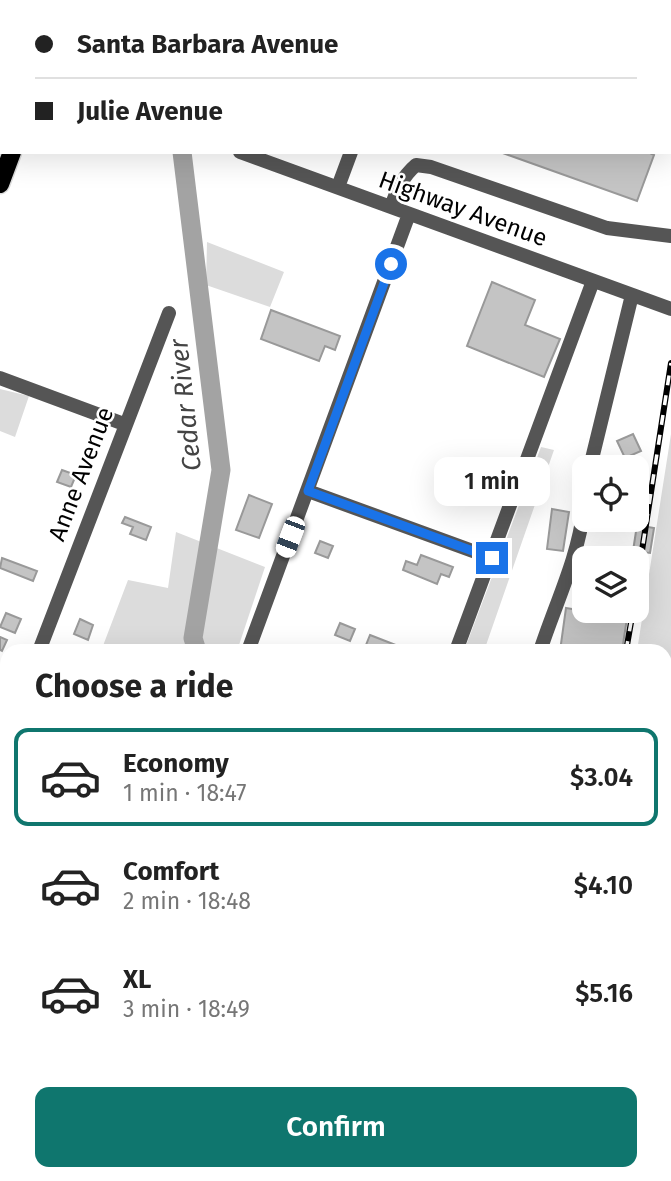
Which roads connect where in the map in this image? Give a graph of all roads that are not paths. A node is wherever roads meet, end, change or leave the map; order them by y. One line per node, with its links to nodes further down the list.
1 (11, 154): 4 (main road)
2 (246, 154): 5 (street, Highway Avenue)
3 (350, 154): 5 (street)
4 (0, 184)
5 (338, 187): 6 (street, Highway Avenue)
6 (391, 207): 7 (street, Highway Avenue); 8 (street)
7 (409, 214): 9 (street, Highway Avenue); 16 (street)
8 (671, 236)
9 (593, 281): 10 (street, Highway Avenue); 18 (street)
10 (632, 295): 11 (street, Highway Avenue); 15 (street)
11 (671, 309)
12 (169, 313): 14 (street, Anne Avenue)
13 (0, 378): 14 (street)
14 (124, 424): 19 (street, Anne Avenue)
15 (593, 455)
16 (308, 491): 18 (street); 20 (street)
17 (581, 532): 22 (street)
18 (492, 558): 21 (street)
19 (42, 644)
20 (251, 644)
21 (459, 644)
22 (542, 644)

